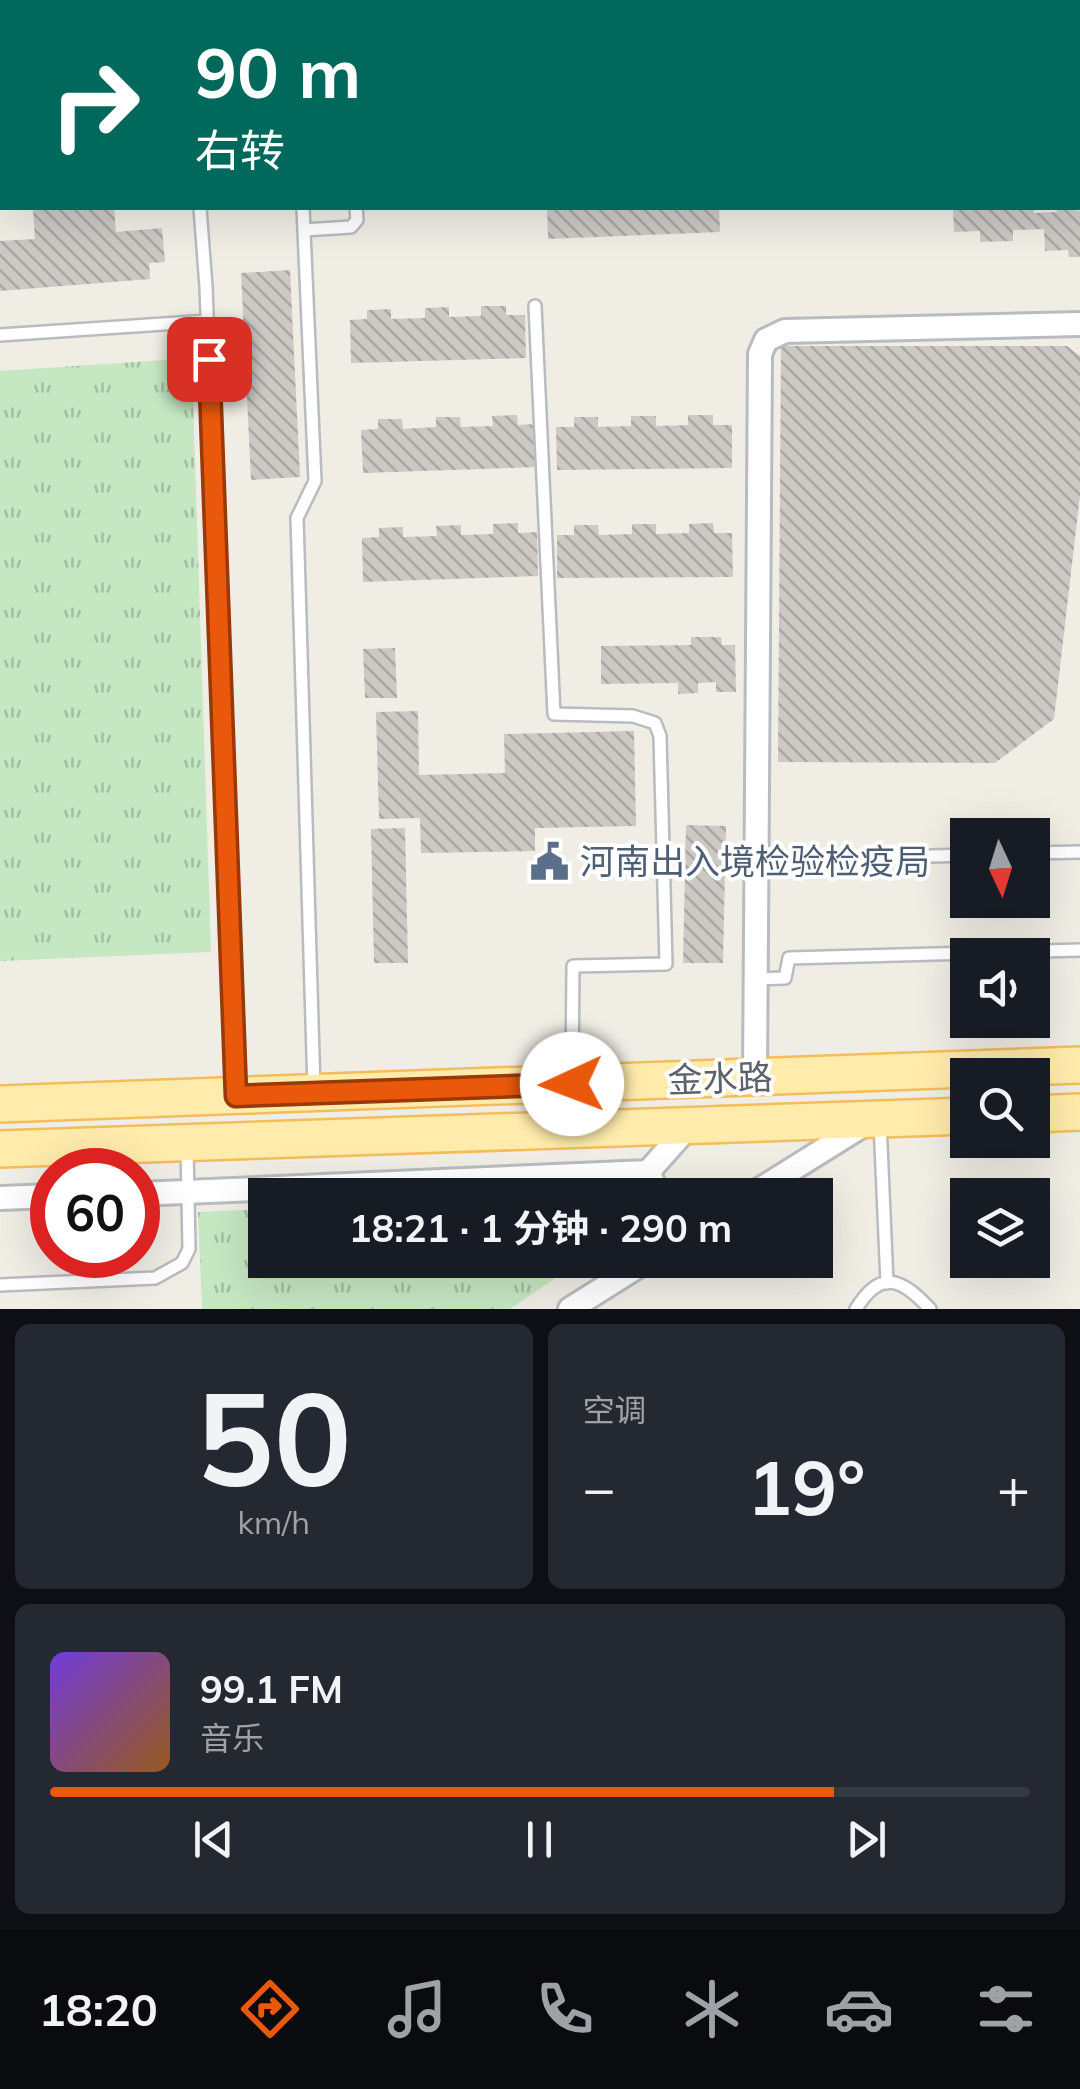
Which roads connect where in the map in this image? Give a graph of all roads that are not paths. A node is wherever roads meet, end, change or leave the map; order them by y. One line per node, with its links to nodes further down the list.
1 (200, 210): 6 (lane)
2 (303, 210): 4 (lane)
3 (356, 210): 4 (lane)
4 (304, 230): 18 (lane)
5 (535, 306): 17 (lane)
6 (208, 320): 8 (lane); 19 (lane)
7 (1080, 324): 12 (street)
8 (0, 336)
9 (1080, 852): 10 (lane)
10 (1050, 853)
11 (950, 856): 12 (lane)
12 (756, 861): 14 (street)
13 (1080, 950): 14 (lane)
14 (756, 979): 16 (street)
15 (1080, 1065): 16 (main road, 金水路)
16 (755, 1076): 17 (main road, 金水路)
17 (572, 1084): 18 (main road, 金水路)
18 (314, 1093): 19 (main road, 金水路)
19 (236, 1096): 20 (main road, 金水路)
20 (0, 1104)
21 (1080, 1112): 22 (main road)
22 (1050, 1113)
23 (950, 1117): 24 (main road, 金水路)
24 (875, 1120): 25 (main road, 金水路); 30 (street); 36 (lane)
25 (688, 1127): 26 (main road, 金水路); 28 (street)
26 (187, 1144): 27 (main road, 金水路); 31 (lane)
27 (0, 1150)
28 (648, 1172): 29 (street); 31 (street)
29 (651, 1178)
30 (779, 1178)
31 (188, 1192): 32 (street); 37 (lane)
32 (160, 1193)
33 (30, 1197): 34 (street)
34 (0, 1198)
35 (619, 1278): 38 (street)
36 (888, 1282): 39 (lane); 40 (lane)
37 (0, 1284)
38 (570, 1309)
39 (856, 1309)
40 (930, 1309)

